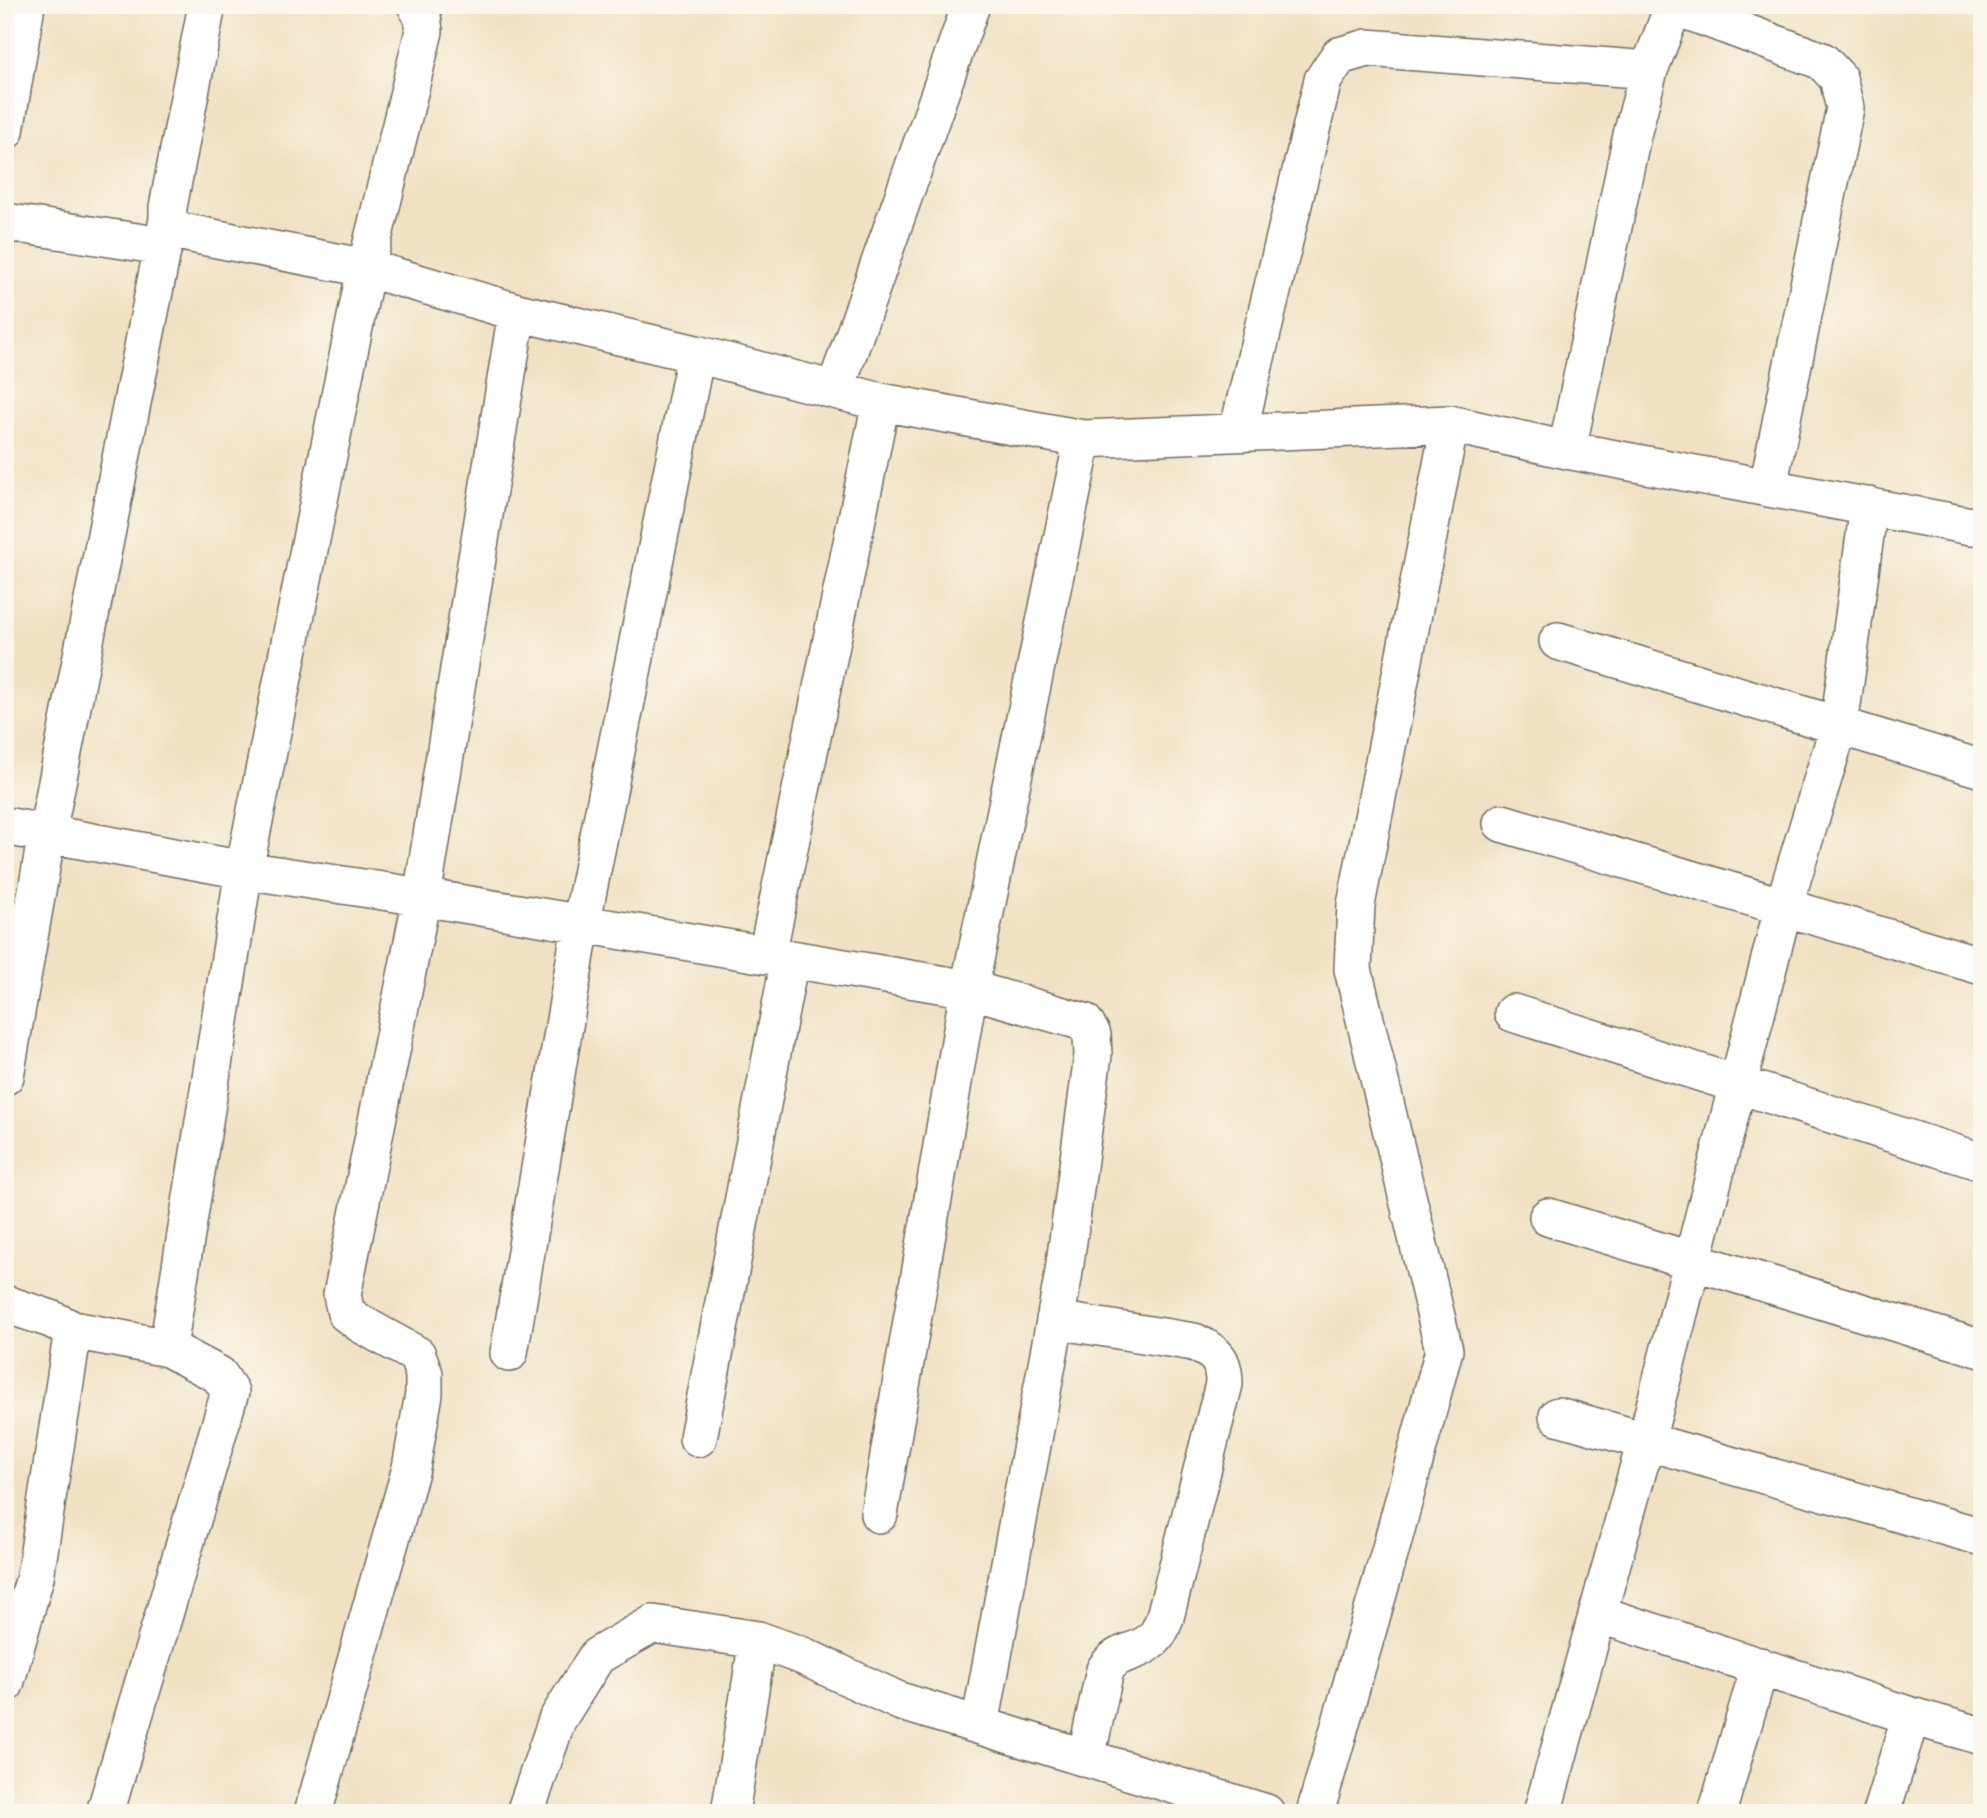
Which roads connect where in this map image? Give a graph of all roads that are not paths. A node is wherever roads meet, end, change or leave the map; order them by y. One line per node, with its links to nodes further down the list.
1 (26, 5): 7 (street)
2 (207, 5): 9 (street)
3 (416, 5): 10 (street)
4 (971, 5): 13 (street)
5 (1674, 5): 6 (street); 19 (street)
6 (1649, 70): 16 (street); 18 (street)
7 (5, 131)
8 (5, 222): 9 (street)
9 (166, 233): 10 (street); 27 (street)
10 (366, 268): 11 (street); 28 (street)
11 (517, 312): 12 (street); 29 (street)
12 (696, 354): 13 (street); 31 (street)
13 (835, 390): 14 (street)
14 (881, 402): 17 (street); 32 (street)
15 (1450, 424): 16 (street); 18 (street); 65 (street)
16 (1237, 432): 17 (street)
17 (1083, 439): 34 (street)
18 (1567, 450): 19 (street)
19 (1768, 487): 20 (street)
20 (1869, 506): 21 (street); 23 (street)
21 (1982, 525)
22 (1558, 640): 23 (street)
23 (1839, 726): 24 (street); 30 (street)
24 (1982, 769)
25 (1502, 823): 30 (street)
26 (5, 826): 27 (street)
27 (47, 833): 28 (street); 36 (street)
28 (244, 870): 29 (street); 44 (street)
29 (422, 897): 31 (street); 61 (street)
30 (1784, 905): 33 (street); 37 (street)
31 (581, 925): 32 (street); 46 (street)
32 (779, 957): 34 (street); 48 (street)
33 (1982, 966)
34 (969, 989): 42 (street); 50 (street)
35 (1513, 1013): 37 (street)
36 (5, 1076)
37 (1736, 1084): 38 (street); 40 (street)
38 (1982, 1162)
39 (1548, 1217): 40 (street)
40 (1693, 1262): 45 (street); 49 (street)
41 (5, 1304): 43 (street)
42 (1055, 1320): 57 (street); 59 (street)
43 (73, 1329): 44 (street); 55 (street)
44 (168, 1348): 60 (street)
45 (1982, 1349)
46 (509, 1353)
47 (1558, 1416): 49 (street)
48 (698, 1438)
49 (1646, 1441): 51 (street); 52 (street)
50 (879, 1514)
51 (1982, 1537)
52 (1598, 1614): 54 (street); 66 (street)
53 (758, 1640): 57 (street); 62 (street); 63 (street)
54 (1760, 1666): 56 (street); 67 (street)
55 (5, 1684)
56 (1911, 1716): 58 (street); 68 (street)
57 (979, 1725): 59 (street)
58 (1982, 1736)
59 (1086, 1758): 64 (street)
60 (105, 1813)
61 (313, 1813)
62 (525, 1813)
63 (730, 1813)
64 (1266, 1813)
65 (1315, 1813)
66 (1542, 1813)
67 (1717, 1813)
68 (1881, 1813)

